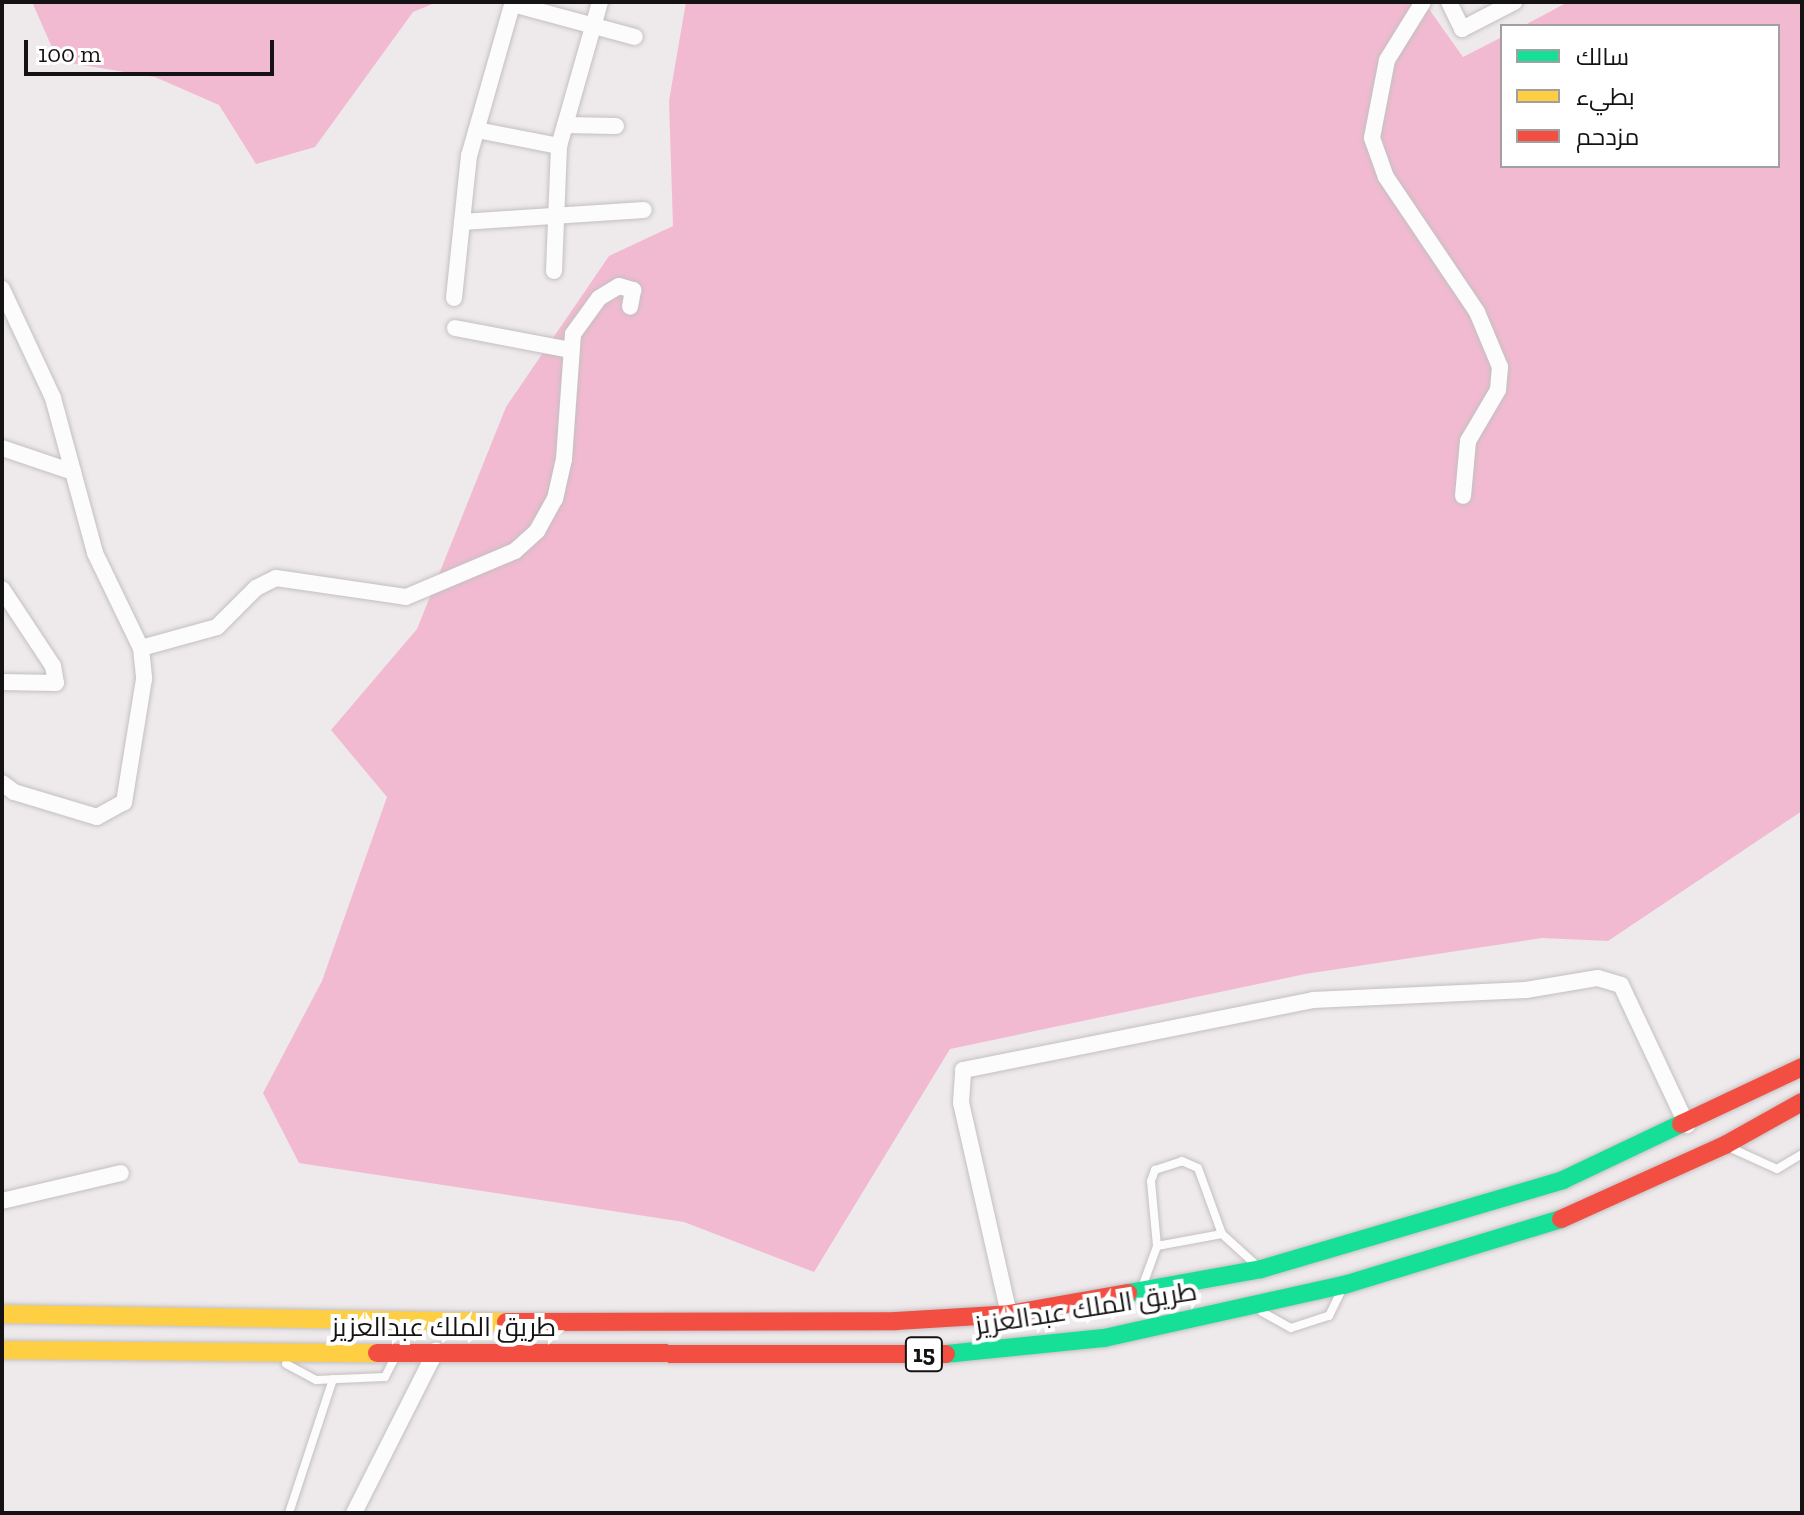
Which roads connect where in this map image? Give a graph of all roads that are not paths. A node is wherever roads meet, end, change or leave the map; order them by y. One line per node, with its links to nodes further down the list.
1 (600, 2): 6 (street)
2 (1423, 2): 23 (street)
3 (1449, 2): 4 (street)
4 (1514, 2)
5 (513, 3): 6 (street); 10 (street)
6 (592, 28): 7 (street); 8 (street)
7 (635, 37)
8 (565, 125): 9 (street); 11 (street)
9 (616, 126)
10 (477, 130): 11 (street); 14 (street)
11 (559, 146): 13 (street)
12 (644, 210): 13 (street)
13 (554, 216): 14 (street); 15 (street)
14 (462, 222): 17 (street)
15 (554, 271)
16 (2, 289): 22 (street)
17 (454, 298)
18 (630, 307): 20 (street)
19 (455, 328): 20 (street)
20 (570, 350): 25 (street)
21 (2, 448): 22 (street)
22 (73, 472): 25 (street)
23 (1463, 496)
24 (2, 589): 26 (street)
25 (141, 648): 27 (street)
26 (2, 682)
27 (2, 783)
28 (1802, 1067): 30 (highway, طريق الملك عبدالعزيز / 15)
29 (1802, 1102): 31 (highway, طريق الملك عبدالعزيز / 15)
30 (1687, 1125): 37 (highway, طريق الملك عبدالعزيز / 15); 42 (street)
31 (1725, 1145): 32 (lane); 38 (highway, طريق الملك عبدالعزيز / 15)
32 (1802, 1154)
33 (121, 1173): 34 (street)
34 (2, 1201)
35 (1222, 1234): 36 (lane); 36 (lane); 37 (lane)
36 (1157, 1246): 39 (lane)
37 (1261, 1269): 39 (highway, طريق الملك عبدالعزيز / 15)
38 (1344, 1285): 40 (highway, طريق الملك عبدالعزيز / 15); 40 (lane)
39 (1140, 1294): 42 (highway, طريق الملك عبدالعزيز / 15)
40 (1255, 1307): 44 (highway, طريق الملك عبدالعزيز / 15)
41 (2, 1314): 42 (highway, طريق الملك عبدالعزيز / 15)
42 (1009, 1314)
43 (2, 1350): 46 (highway, طريق الملك عبدالعزيز / 15)
44 (436, 1351): 45 (highway, طريق الملك عبدالعزيز / 15); 49 (street)
45 (398, 1352): 46 (highway, طريق الملك عبدالعزيز / 15); 47 (lane)
46 (271, 1356): 47 (lane)
47 (333, 1379): 48 (lane)
48 (289, 1513)
49 (354, 1513)

